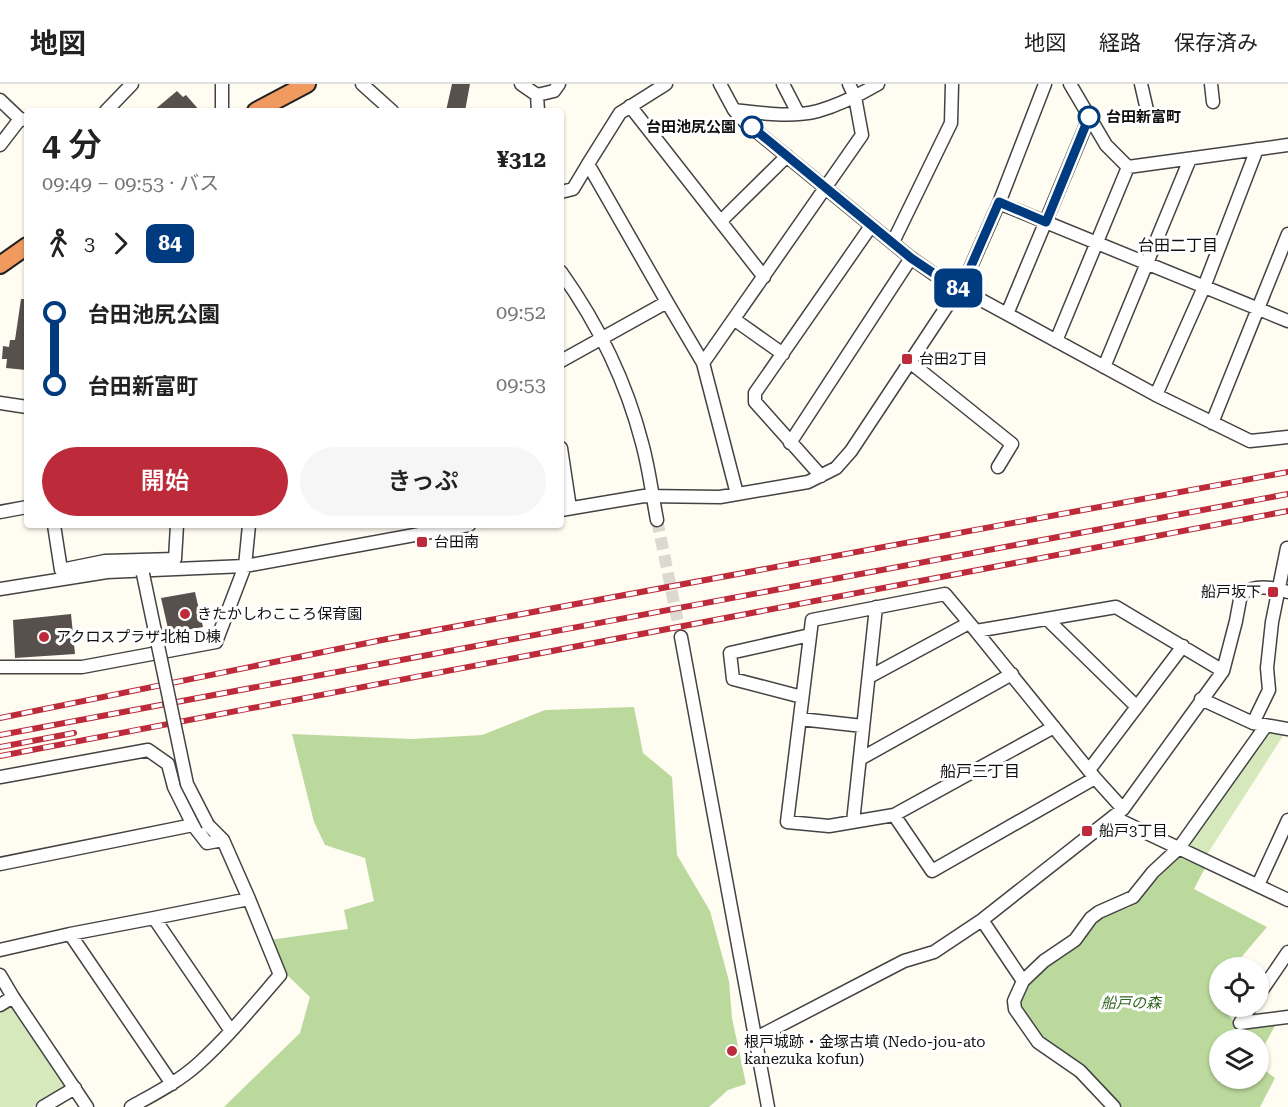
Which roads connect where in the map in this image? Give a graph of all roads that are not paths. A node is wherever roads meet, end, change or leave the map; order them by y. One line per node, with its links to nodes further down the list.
1 (132, 84): 22 (street)
2 (222, 84): 23 (street)
3 (307, 84): 24 (highway)
4 (362, 84): 25 (street)
5 (520, 84): 17 (street)
6 (559, 84): 17 (street)
7 (666, 84): 21 (street)
8 (720, 84): 27 (street)
9 (783, 84): 29 (street)
10 (849, 84): 18 (street)
11 (878, 84): 18 (street)
12 (952, 84): 46 (street)
13 (1045, 84): 41 (street)
14 (1070, 84): 30 (street)
15 (1141, 84): 28 (street)
16 (1211, 84): 20 (street)
17 (537, 95): 26 (street)
18 (855, 97): 29 (street); 39 (street)
19 (0, 100): 31 (street)
20 (1212, 102)
21 (630, 106): 37 (street); 42 (street)
22 (109, 108)
23 (222, 108)
24 (262, 108)
25 (389, 108)
26 (538, 108)
27 (734, 110): 29 (street); 35 (street)
28 (1147, 110)
29 (798, 113)
30 (1089, 117): 38 (street); 43 (street)
31 (24, 120): 32 (street)
32 (0, 145)
33 (1288, 145): 34 (street)
34 (1257, 149): 36 (street); 54 (street)
35 (787, 156): 39 (street); 42 (street)
36 (1190, 159): 38 (street); 50 (street)
37 (588, 164): 40 (street); 56 (street)
38 (1128, 167): 47 (street)
39 (827, 188): 44 (street); 53 (street)
40 (564, 191)
41 (999, 202): 43 (street); 55 (street)
42 (721, 221): 53 (street)
43 (1046, 222): 47 (street); 58 (street)
44 (871, 226): 46 (street); 63 (street)
45 (1288, 234): 57 (street)
46 (892, 242): 49 (street)
47 (1096, 243): 50 (street); 62 (street)
48 (24, 248): 51 (highway)
49 (911, 258): 55 (street); 74 (street)
50 (1146, 264): 54 (street); 67 (street)
51 (0, 265)
52 (564, 276): 61 (street)
53 (764, 277): 59 (street)
54 (1204, 287): 57 (street); 68 (street)
55 (961, 289): 58 (street); 66 (street)
56 (668, 302): 61 (street); 65 (street)
57 (1258, 309): 60 (street); 71 (street)
58 (1007, 314): 62 (street)
59 (735, 320): 63 (street); 65 (street)
60 (1288, 321)
61 (603, 339): 64 (street); 79 (street)
62 (1056, 340): 67 (street)
63 (783, 354): 74 (street)
64 (564, 359)
65 (703, 363): 78 (street)
66 (910, 363): 75 (street); 76 (street)
67 (1104, 367): 68 (street)
68 (1156, 395): 71 (street)
69 (0, 403): 70 (street)
70 (24, 407)
71 (1212, 423): 73 (street)
72 (1288, 425): 73 (street)
73 (1286, 437)
74 (790, 443): 76 (street)
75 (998, 467)
76 (821, 476): 78 (street)
77 (564, 485): 81 (street)
78 (737, 494): 79 (street)
79 (652, 496): 81 (street); 83 (street)
80 (24, 508): 82 (street)
81 (566, 509)
82 (0, 512)
83 (657, 520)
84 (54, 528): 85 (street)
85 (177, 528)
86 (249, 528): 89 (street)
87 (453, 528): 89 (street)
88 (1287, 548): 92 (street)
89 (245, 566): 90 (street); 99 (street)
90 (142, 572): 91 (street); 119 (street, bridge)
91 (0, 588)
92 (1283, 590): 100 (street); 107 (street)
93 (876, 607): 95 (street); 96 (street); 102 (street)
94 (1047, 619): 95 (street); 98 (street); 105 (street)
95 (973, 627): 101 (street); 102 (street)
96 (810, 635): 103 (street); 103 (street)
97 (681, 638): 138 (street)
98 (1183, 646): 100 (street); 105 (street)
99 (0, 667)
100 (1223, 671): 104 (street)
101 (1012, 674): 109 (street); 111 (street)
102 (869, 677): 108 (street)
103 (802, 697): 106 (street)
104 (1201, 699): 107 (street); 114 (street)
105 (1137, 707): 112 (street)
106 (800, 719): 108 (street); 117 (street)
107 (1259, 725): 110 (street); 120 (street)
108 (863, 726): 111 (street)
109 (1054, 727): 112 (street); 115 (street)
110 (1288, 729)
111 (860, 759): 117 (street)
112 (1092, 774): 114 (street); 115 (street)
113 (0, 777): 118 (street)
114 (1118, 813): 120 (street); 126 (street)
115 (894, 815): 117 (street)
116 (1288, 820): 122 (street)
117 (853, 822)
118 (193, 825): 119 (street); 121 (street)
119 (223, 840): 123 (street)
120 (1179, 848): 122 (street); 132 (street)
121 (0, 864)
122 (1258, 885): 124 (street)
123 (249, 899): 125 (street); 137 (street)
124 (1288, 900)
125 (154, 918): 127 (street); 137 (street)
126 (982, 920): 132 (street); 138 (street)
127 (70, 934): 128 (street); 139 (street)
128 (0, 950)
129 (1288, 952): 131 (street)
130 (0, 975): 133 (street)
131 (1269, 980)
132 (1023, 981): 145 (street)
133 (13, 997): 134 (street); 140 (street)
134 (0, 1005)
135 (1244, 1017): 136 (street)
136 (1288, 1017)
137 (231, 1031): 139 (street)
138 (754, 1039): 144 (street)
139 (172, 1084): 143 (street)
140 (75, 1088): 141 (street); 142 (street)
141 (43, 1107)
142 (87, 1107)
143 (131, 1107)
144 (767, 1107)
145 (1114, 1107)

